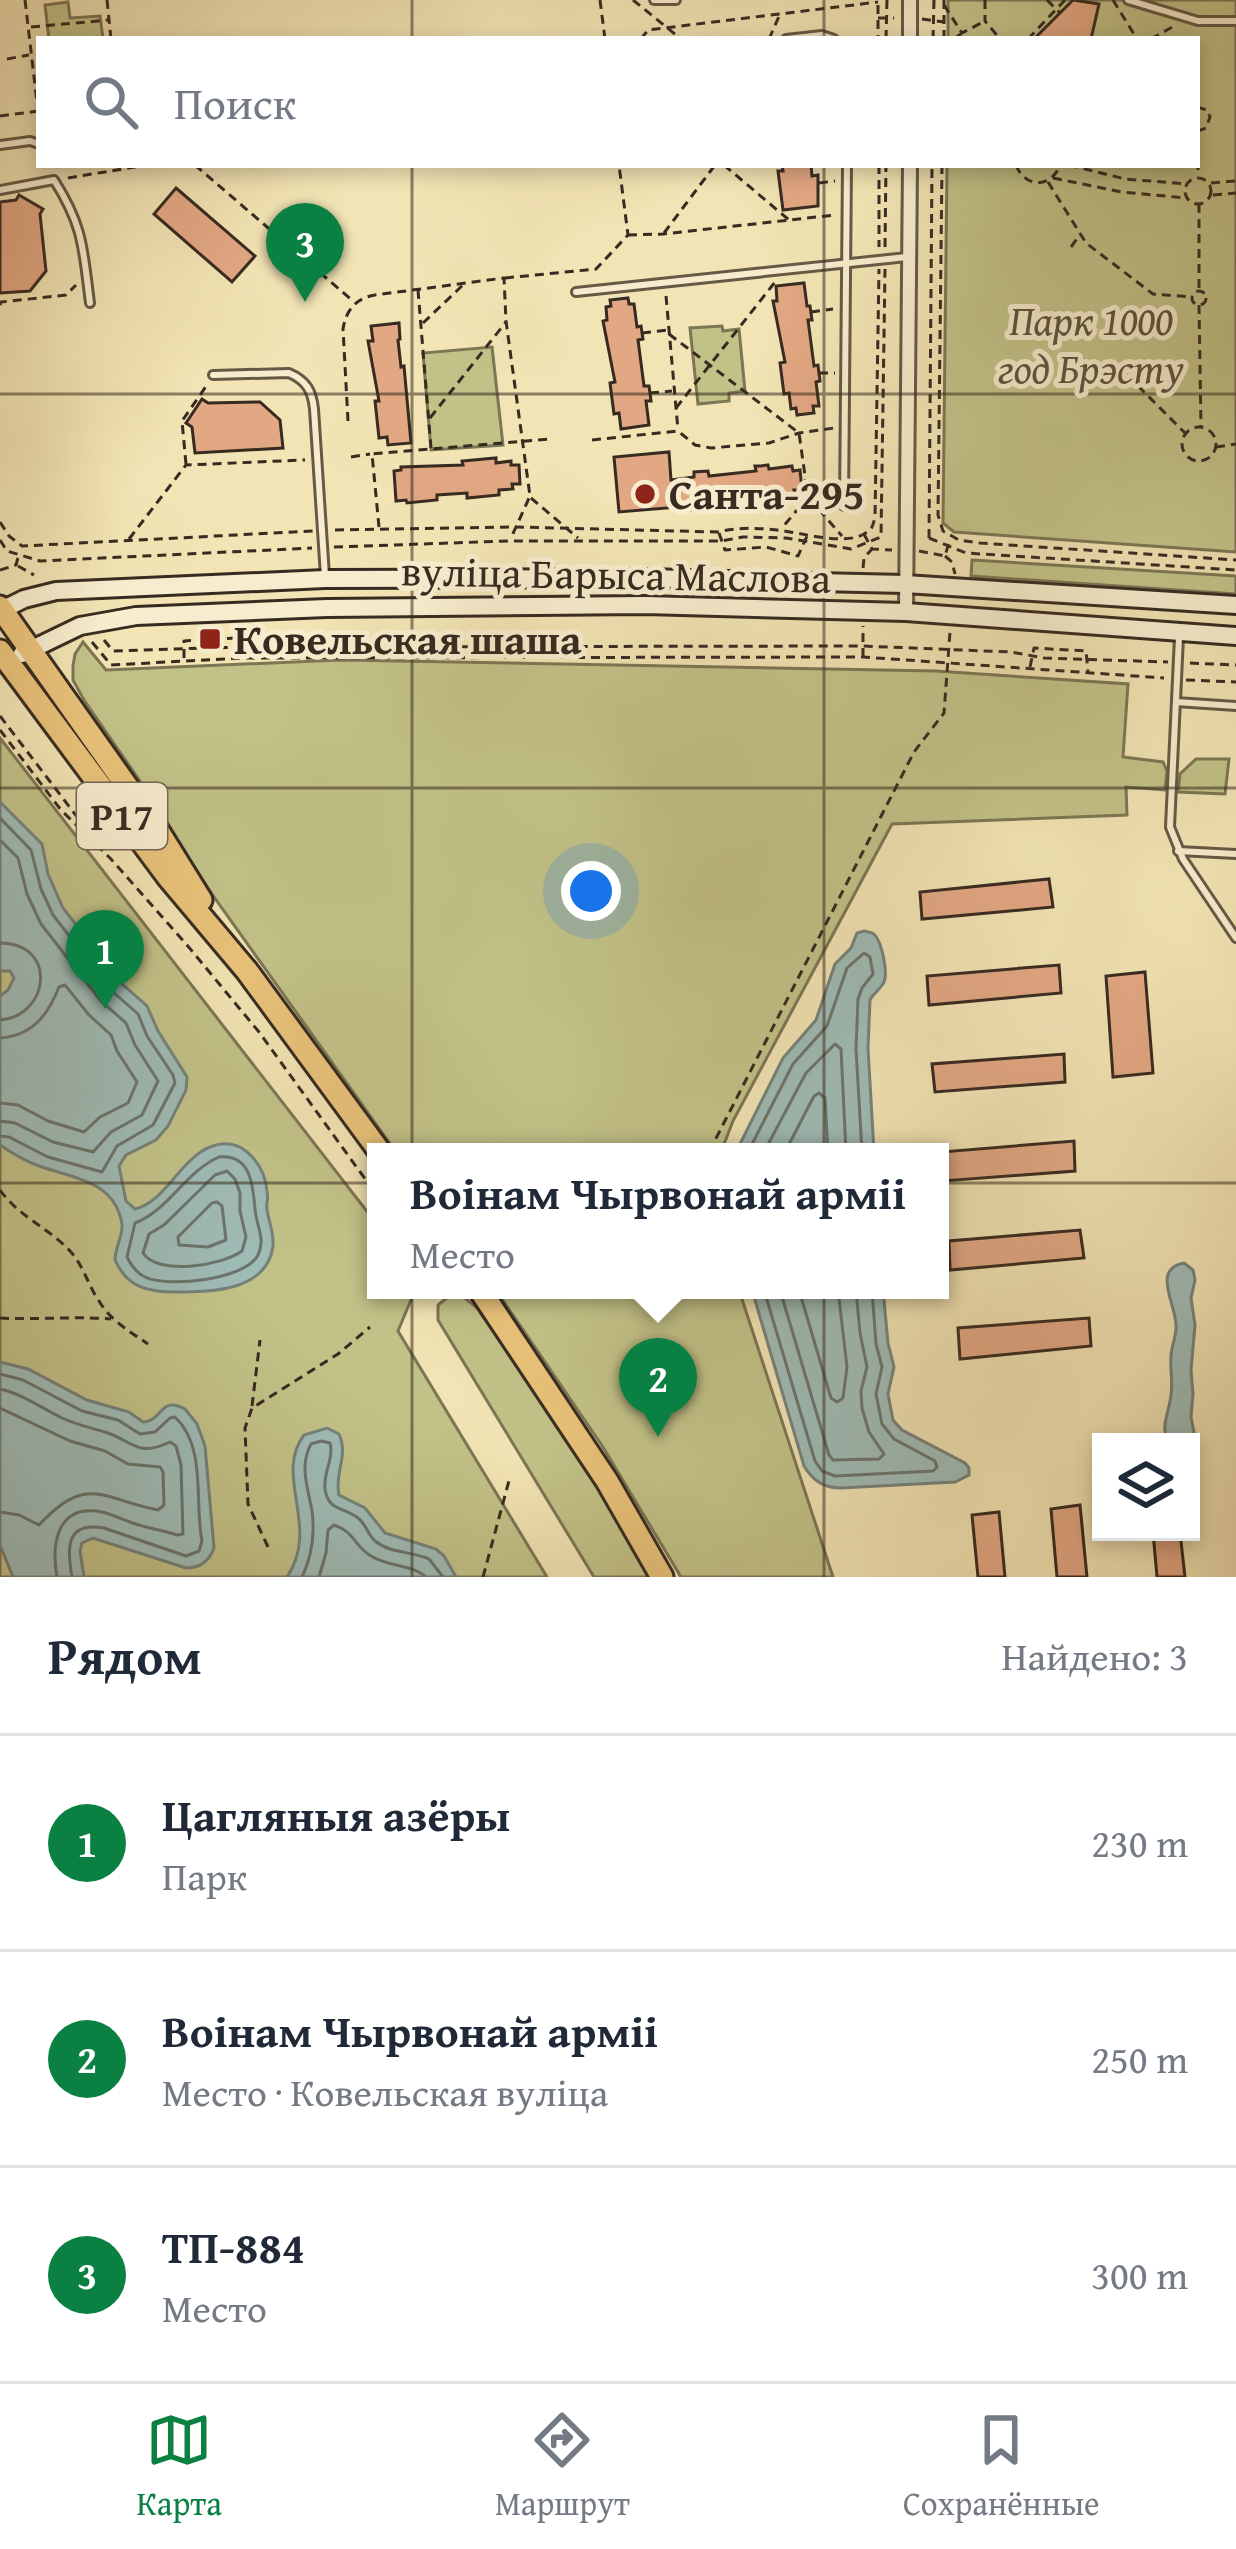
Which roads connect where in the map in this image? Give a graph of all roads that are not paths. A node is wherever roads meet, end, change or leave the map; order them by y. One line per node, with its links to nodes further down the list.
1 (654, 0): 2 (lane)
2 (676, 0)
3 (910, 0): 6 (street)
4 (1128, 0): 5 (lane)
5 (1236, 20)
6 (910, 36)
7 (36, 143): 8 (lane)
8 (0, 145)
9 (52, 168): 12 (lane)
10 (848, 168): 15 (lane)
11 (910, 168): 14 (street)
12 (54, 180): 13 (lane); 17 (lane)
13 (0, 190)
14 (910, 256): 15 (lane); 21 (street)
15 (847, 262): 16 (lane); 19 (lane)
16 (576, 292)
17 (90, 303)
18 (213, 376): 20 (lane)
19 (844, 506)
20 (325, 579): 21 (main road, вуліца Барыса Маслова); 23 (main road, вуліца Барыса Маслова)
21 (905, 584): 22 (main road, вуліца Барыса Маслова); 24 (street)
22 (1236, 605)
23 (0, 609): 27 (highway, Р17)
24 (906, 612): 25 (main road, вуліца Барыса Маслова); 27 (main road, вуліца Барыса Маслова)
25 (1179, 632): 26 (main road, вуліца Барыса Маслова); 29 (lane)
26 (1236, 636)
27 (31, 651): 28 (main road, вуліца Барыса Маслова); 34 (highway, Р17)
28 (2, 653): 34 (highway, Р17)
29 (1176, 702): 30 (lane); 31 (lane)
30 (1236, 706)
31 (1178, 851): 32 (lane); 33 (lane)
32 (1236, 854)
33 (1236, 938)
34 (247, 971): 35 (highway, Р17)
35 (373, 1143)
36 (486, 1299): 37 (highway)
37 (662, 1577)

